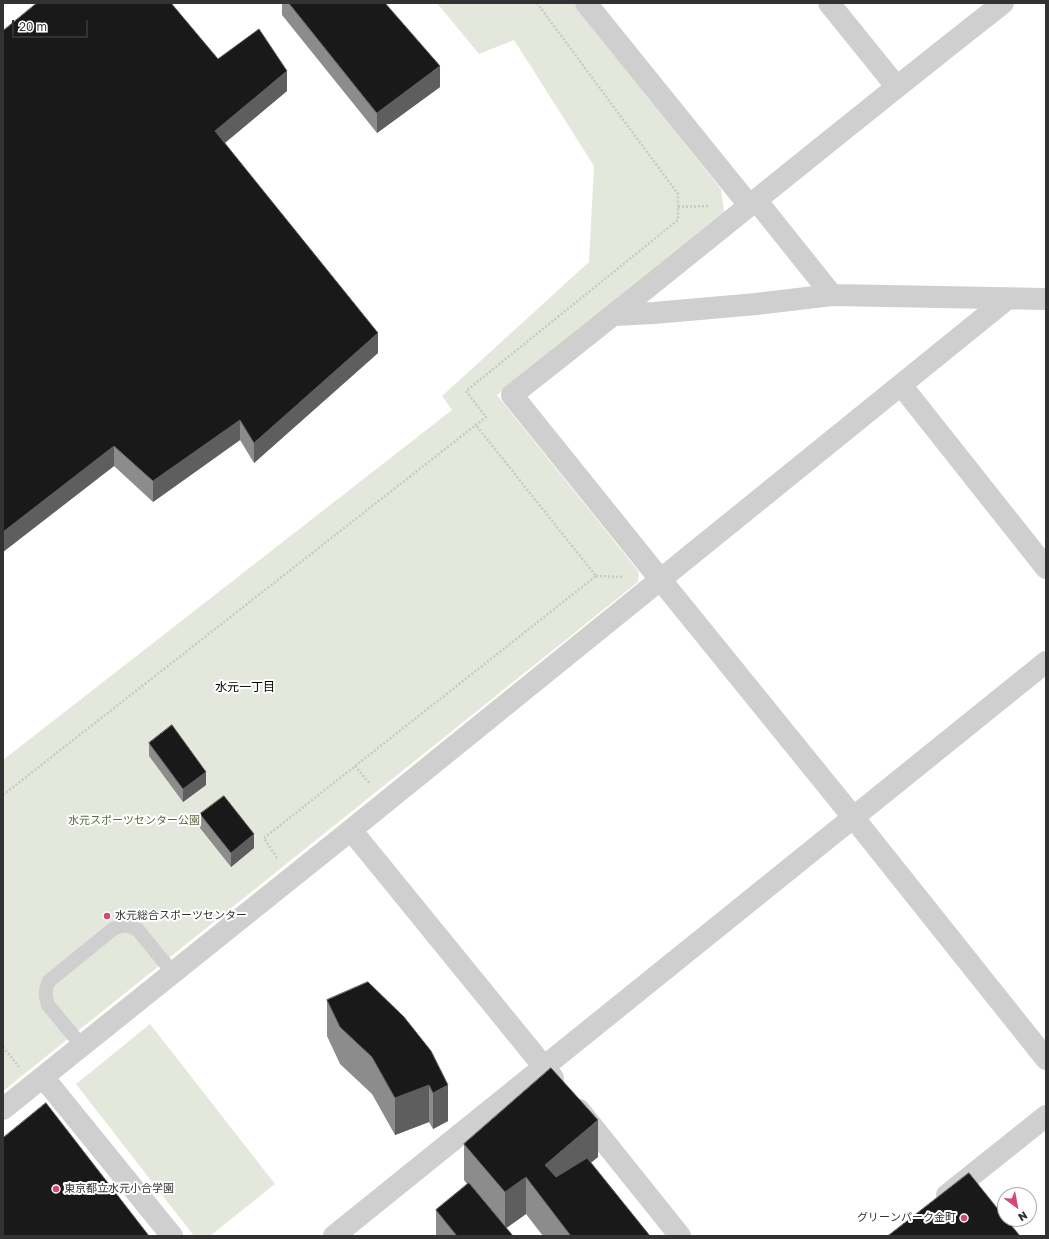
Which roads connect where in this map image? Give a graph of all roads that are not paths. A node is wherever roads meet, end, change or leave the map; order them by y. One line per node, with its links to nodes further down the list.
1 (586, 3): 5 (street)
2 (829, 3): 4 (street)
3 (1003, 3): 4 (street)
4 (896, 86): 5 (street)
5 (752, 202): 6 (street); 9 (street)
6 (832, 295): 7 (street); 9 (street)
7 (1007, 299): 8 (street); 10 (street)
8 (1046, 299)
9 (614, 315): 12 (street)
10 (901, 385): 11 (street); 12 (street)
11 (1046, 568)
12 (660, 579): 14 (street); 15 (street)
13 (1046, 662): 14 (street)
14 (853, 817): 18 (street); 19 (street)
15 (351, 830): 16 (street); 19 (street)
16 (173, 973): 17 (street); 17 (lane)
17 (82, 1046): 20 (street)
18 (1046, 1058)
19 (544, 1067): 25 (street); 26 (street)
20 (42, 1077): 21 (street); 24 (street)
21 (3, 1109)
22 (1046, 1116): 23 (street)
23 (931, 1207)
24 (172, 1236)
25 (334, 1236)
26 (680, 1236)

